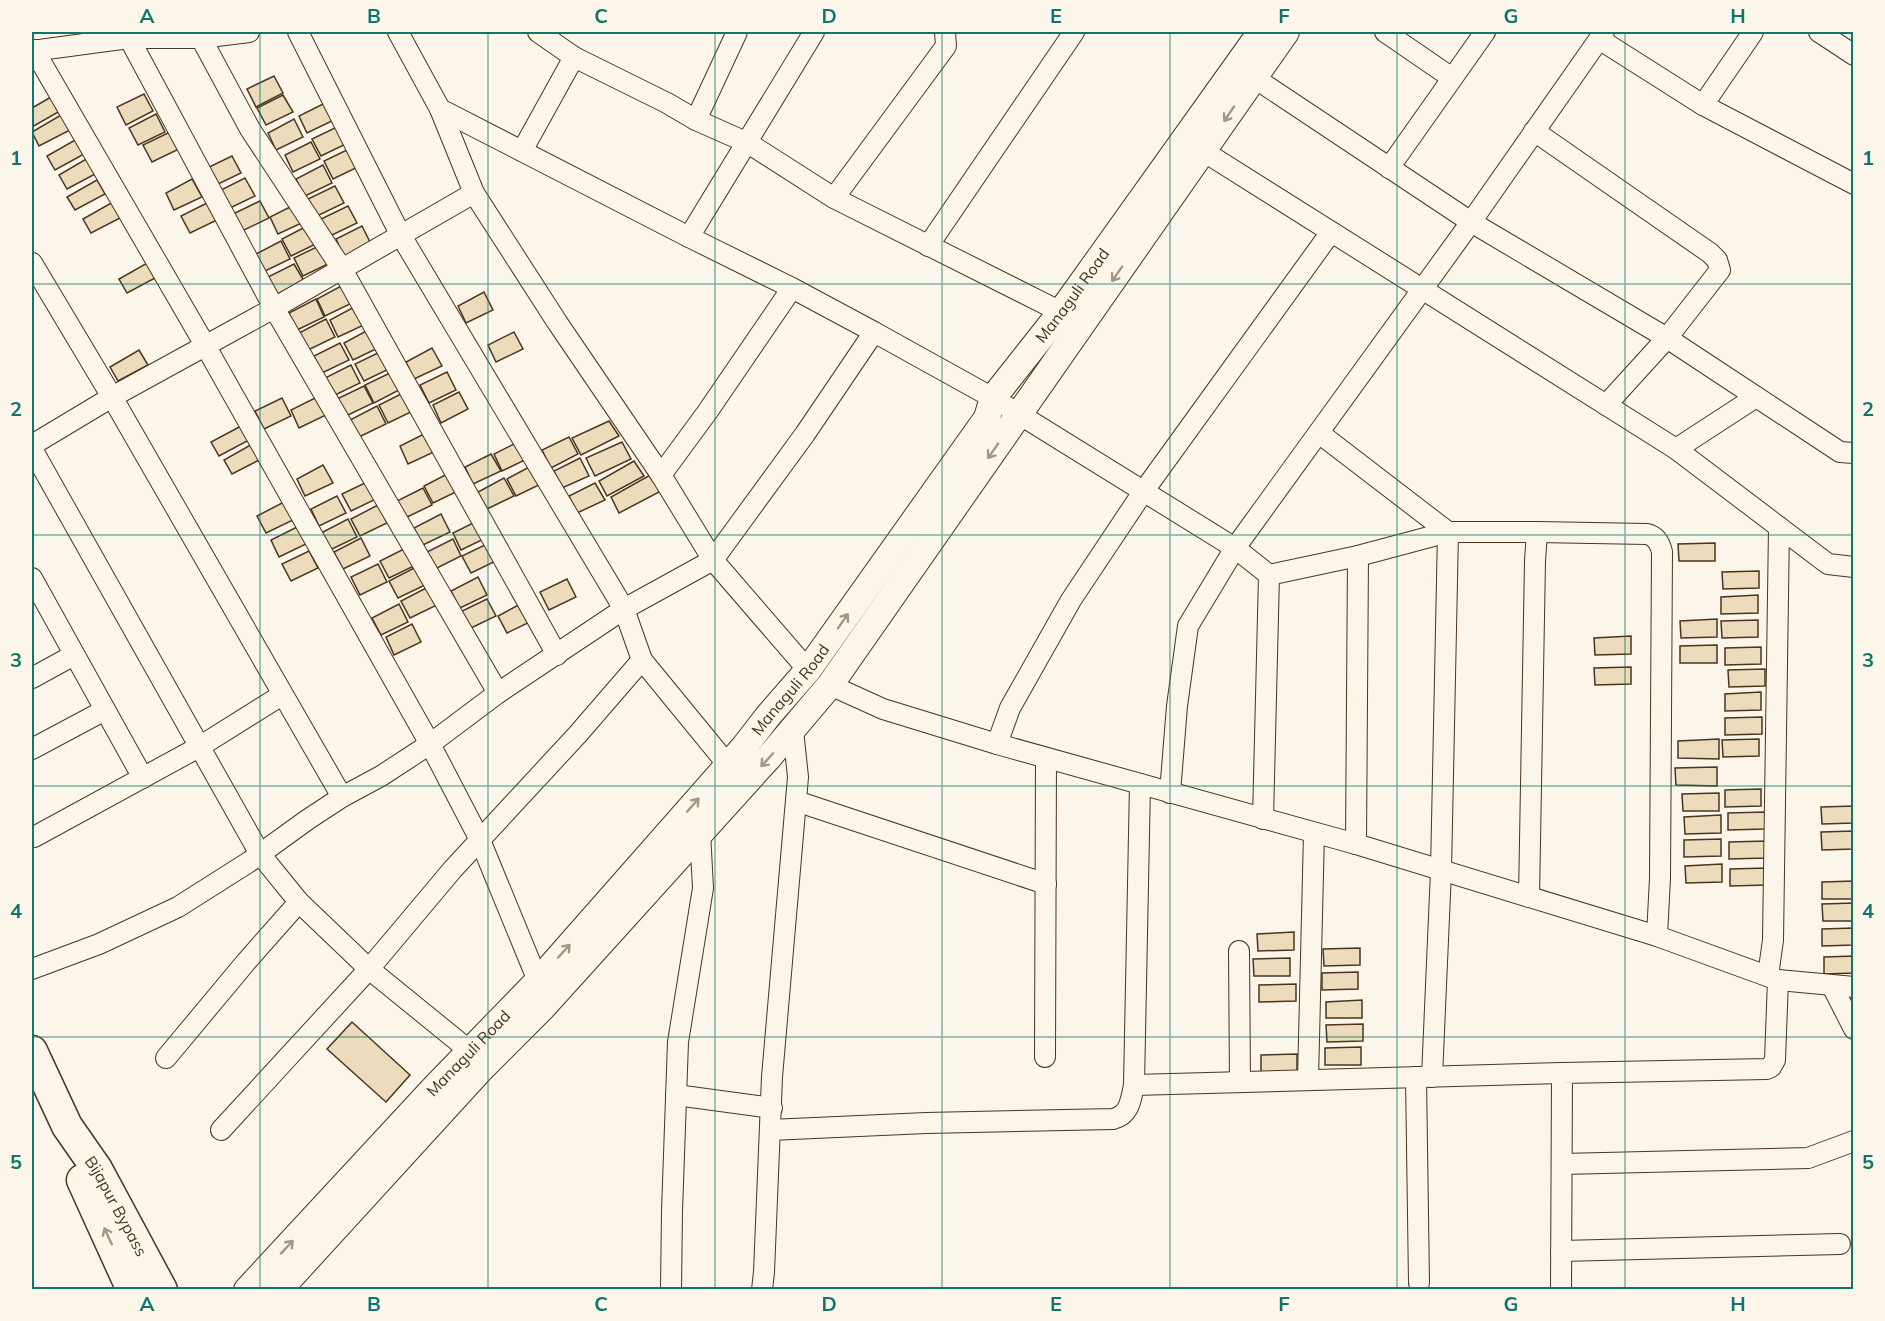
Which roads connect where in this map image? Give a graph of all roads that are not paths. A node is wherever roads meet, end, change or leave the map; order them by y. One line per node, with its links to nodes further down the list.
1 (249, 32): 17 (street)
2 (298, 32): 36 (street)
3 (398, 32): 24 (street)
4 (538, 32): 20 (street)
5 (737, 32): 25 (street)
6 (814, 32): 27 (street)
7 (945, 32): 33 (street)
8 (1074, 32): 38 (street)
9 (1286, 32): 21 (main road, Managuli Road)
10 (1385, 32): 22 (street)
11 (1485, 32): 22 (street)
12 (1754, 32): 23 (street)
13 (1820, 32): 19 (street)
14 (1251, 35): 44 (main road, Managuli Road)
15 (1601, 35): 23 (street); 26 (street)
16 (129, 38): 17 (street); 18 (street); 43 (street)
17 (201, 38): 40 (street)
18 (33, 51): 47 (street)
19 (1854, 56)
20 (574, 57): 25 (street); 28 (street)
21 (1253, 77): 29 (main road, Managuli Road, one-way to 29); 30 (street)
22 (1452, 78): 30 (street)
23 (1703, 105): 31 (street)
24 (440, 109): 28 (street); 32 (street)
25 (696, 120): 27 (street)
26 (1534, 131): 34 (street); 46 (street)
27 (748, 143): 33 (street); 37 (street)
28 (522, 151): 37 (street)
29 (1203, 151): 35 (street); 52 (main road, Managuli Road, one-way to 52)
30 (1389, 168): 34 (street)
31 (1854, 184)
32 (474, 192): 36 (street); 57 (street)
33 (834, 198): 38 (street)
34 (1471, 222): 42 (street); 46 (street)
35 (1331, 232): 42 (street); 58 (street)
36 (400, 234): 40 (street); 68 (street)
37 (689, 237): 41 (street)
38 (927, 246): 44 (street)
39 (32, 262): 48 (street)
40 (342, 269): 43 (street); 70 (street)
41 (792, 288): 45 (street); 57 (street)
42 (1422, 290): 51 (street); 53 (street)
43 (274, 308): 47 (street); 75 (street)
44 (1061, 312): 50 (main road, Managuli Road)
45 (874, 332): 50 (street); 64 (street)
46 (1667, 339): 49 (street); 51 (street)
47 (205, 345): 48 (street); 79 (street)
48 (112, 397): 54 (street); 76 (street)
49 (1756, 397): 55 (street); 56 (street)
50 (993, 398): 52 (street); 72 (main road, Managuli Road, one-way to 50)
51 (1606, 405): 55 (street)
52 (1019, 414): 58 (street); 74 (main road, Managuli Road, one-way to 74)
53 (1319, 433): 60 (street); 62 (street)
54 (32, 447): 81 (street)
55 (1676, 449): 59 (street)
56 (1854, 453)
57 (661, 475): 64 (street)
58 (1143, 492): 62 (street); 80 (street)
59 (1779, 527): 65 (street); 105 (street)
60 (1448, 532): 61 (street); 63 (street); 97 (street)
61 (1537, 532): 99 (street); 101 (street)
62 (1235, 548): 66 (street); 87 (street)
63 (1358, 556): 66 (street); 95 (street)
64 (713, 560): 68 (street); 72 (street)
65 (1854, 567)
66 (1269, 575): 90 (street)
67 (32, 578): 69 (street)
68 (624, 609): 70 (street); 71 (street)
69 (74, 655): 73 (street); 77 (street)
70 (557, 655): 75 (street)
71 (642, 660): 84 (street); 94 (street)
72 (808, 670): 84 (main road, Managuli Road)
73 (32, 678)
74 (830, 685): 78 (main road, Managuli Road); 80 (street)
75 (498, 693): 79 (street)
76 (282, 695): 81 (street); 88 (street)
77 (105, 710): 82 (street); 85 (street)
78 (793, 730): 89 (street); 91 (main road, Managuli Road, one-way to 91)
79 (430, 744): 88 (street); 94 (street)
80 (997, 744): 83 (street)
81 (199, 747): 85 (street); 96 (street)
82 (32, 749)
83 (1047, 758): 86 (street); 98 (street)
84 (728, 765): 106 (main road, Managuli Road, one-way to 84)
85 (142, 778): 93 (street)
86 (1140, 784): 87 (street); 118 (street)
87 (1170, 793): 90 (street)
88 (342, 797): 96 (street)
89 (796, 801): 98 (street); 120 (street)
90 (1263, 819): 92 (street)
91 (699, 832): 113 (main road, Managuli Road); 119 (street)
92 (1314, 833): 95 (street); 116 (street)
93 (34, 837)
94 (480, 840): 104 (street); 106 (street)
95 (1356, 844): 97 (street)
96 (260, 854): 100 (street); 103 (street)
97 (1442, 871): 99 (street); 115 (street)
98 (1046, 884): 111 (street)
99 (1529, 897): 101 (street)
100 (299, 902): 104 (street); 112 (street)
101 (1657, 936): 105 (street)
102 (1239, 951): 117 (street)
103 (32, 969)
104 (369, 969): 113 (street); 121 (street)
105 (1773, 978): 107 (street); 114 (street)
106 (538, 981): 113 (main road, Managuli Road)
107 (1833, 986): 108 (street); 109 (street)
108 (1854, 987)
109 (1854, 1029)
110 (32, 1051): 128 (highway, Bijapur Bypass)
111 (1045, 1057)
112 (166, 1058)
113 (478, 1058): 129 (main road, Managuli Road, one-way to 113); 130 (main road, Managuli Road)
114 (1562, 1073): 115 (street); 124 (street)
115 (1424, 1077): 116 (street); 127 (street)
116 (1308, 1080): 117 (street)
117 (1240, 1082): 118 (street)
118 (1134, 1084): 122 (street)
119 (676, 1095): 120 (street); 131 (street)
120 (771, 1108): 122 (street)
121 (220, 1130)
122 (770, 1130): 132 (street)
123 (1854, 1141): 124 (street)
124 (1562, 1164): 126 (street)
125 (1840, 1244): 126 (street)
126 (1561, 1251): 133 (street)
127 (1419, 1283)
128 (157, 1287)
129 (248, 1290)
130 (279, 1290)
131 (671, 1290)
132 (762, 1290)
133 (1561, 1290)

